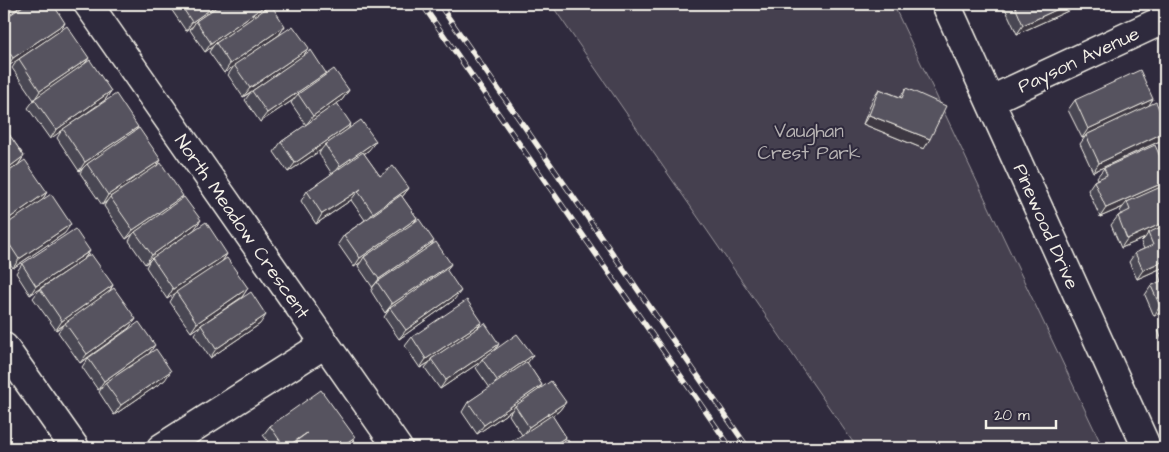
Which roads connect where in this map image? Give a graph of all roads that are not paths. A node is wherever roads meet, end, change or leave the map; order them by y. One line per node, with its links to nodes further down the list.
1 (88, 4): 5 (street, North Meadow Crescent)
2 (946, 4): 4 (street, Pinewood Drive)
3 (1165, 19): 4 (street, Payson Avenue)
4 (991, 100): 10 (street, Pinewood Drive)
5 (325, 344): 8 (street); 9 (street, North Meadow Crescent)
6 (4, 347): 7 (street)
7 (74, 448)
8 (161, 448)
9 (398, 448)
10 (1147, 448)

